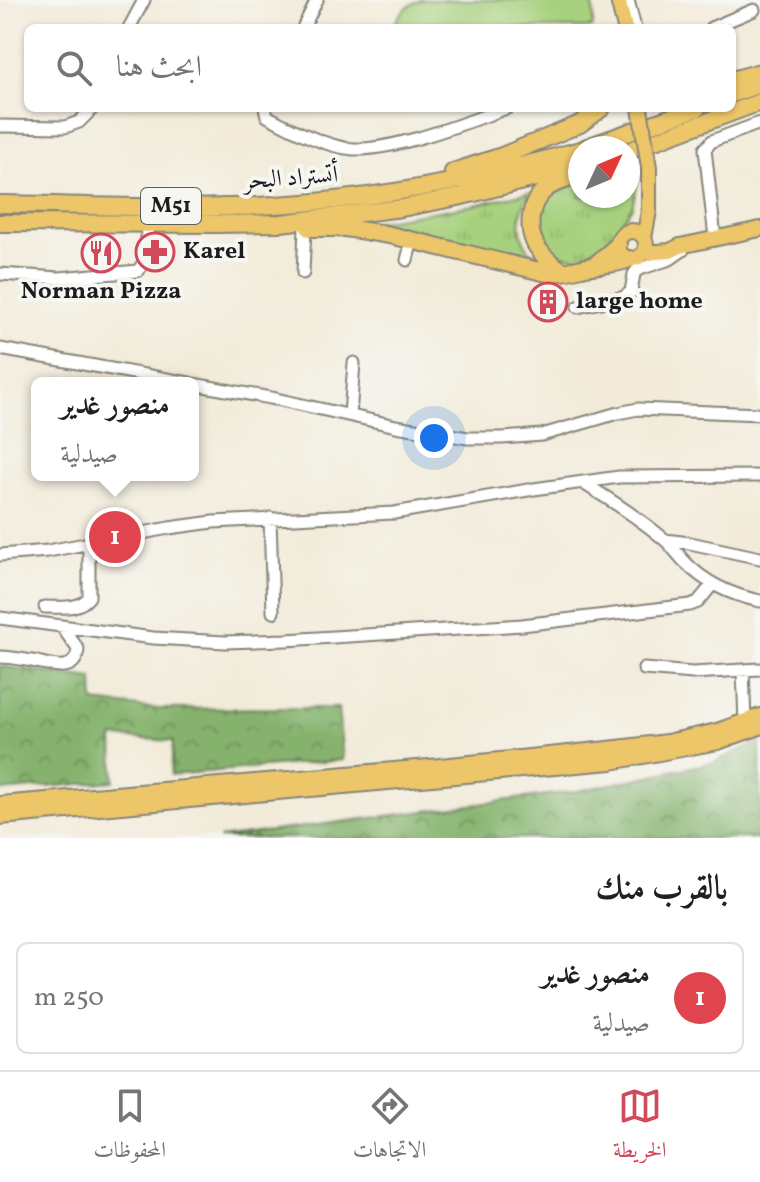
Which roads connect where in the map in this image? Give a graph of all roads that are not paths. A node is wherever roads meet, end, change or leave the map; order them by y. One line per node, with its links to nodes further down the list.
1 (144, 0): 9 (street)
2 (151, 0): 10 (street)
3 (317, 0): 11 (street)
4 (611, 0): 12 (main road)
5 (618, 0): 13 (main road)
6 (628, 0): 14 (street)
7 (745, 0): 8 (street)
8 (757, 8): 15 (street)
9 (131, 24)
10 (139, 24)
11 (305, 24)
12 (617, 24)
13 (624, 24)
14 (634, 24)
15 (720, 24)
16 (760, 72): 17 (highway)
17 (736, 79)
18 (760, 84): 19 (highway)
19 (736, 93)
20 (760, 102): 21 (highway)
21 (736, 111)
22 (265, 112): 23 (street)
23 (495, 112)
24 (641, 112): 47 (main road, bridge)
25 (686, 112): 32 (highway, أتستراد البحر / M51)
26 (733, 112): 33 (highway)
27 (597, 113): 37 (highway)
28 (80, 115): 29 (street); 31 (street)
29 (0, 120)
30 (760, 123): 44 (street)
31 (0, 126)
32 (619, 136)
33 (640, 147)
34 (568, 153): 37 (highway, أتستراد البحر / M51)
35 (568, 170): 40 (highway, أتستراد البحر / M51)
36 (568, 179): 51 (highway)
37 (411, 190): 38 (highway, أتستراد البحر / M51)
38 (0, 204)
39 (0, 223): 41 (highway, أتستراد البحر / M51)
40 (281, 223): 41 (highway, أتستراد البحر / M51); 42 (highway)
41 (148, 224): 53 (street)
42 (305, 228): 45 (highway); 52 (street)
43 (760, 229): 44 (main road)
44 (715, 238): 48 (main road)
45 (412, 240): 49 (street); 51 (highway)
46 (618, 245): 47 (main road); 50 (highway)
47 (639, 245): 48 (main road); 50 (highway)
48 (684, 245): 54 (street)
49 (407, 260)
50 (594, 266): 51 (highway)
51 (564, 272)
52 (303, 273)
53 (0, 274)
54 (578, 307)
55 (0, 349): 57 (street)
56 (354, 363): 60 (street)
57 (157, 377)
58 (199, 385): 60 (street)
59 (760, 414): 60 (street)
60 (350, 415)
61 (760, 476): 62 (street)
62 (583, 483): 63 (street); 64 (street)
63 (270, 518): 65 (street); 71 (street)
64 (665, 540): 67 (street); 68 (street)
65 (89, 544): 66 (street); 70 (street)
66 (0, 555)
67 (760, 558)
68 (712, 585): 69 (street); 73 (street)
69 (760, 601)
70 (45, 607)
71 (273, 612)
72 (0, 618): 73 (street)
73 (62, 627): 74 (street)
74 (0, 657)
75 (644, 669): 77 (street)
76 (760, 669): 77 (street)
77 (743, 670): 79 (street)
78 (760, 716): 79 (main road)
79 (745, 722): 81 (main road)
80 (760, 727): 82 (main road)
81 (0, 804)
82 (0, 817)

